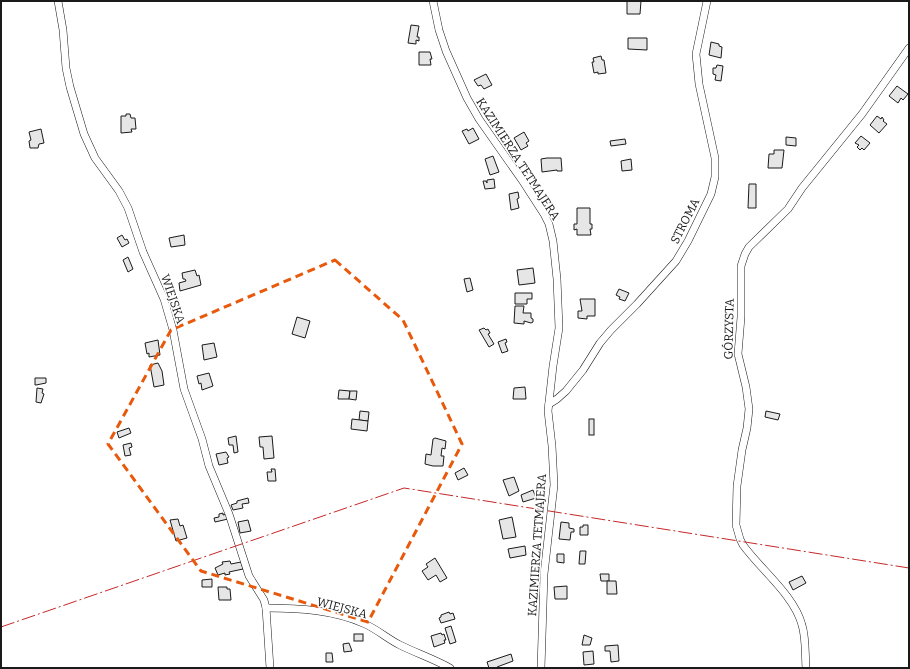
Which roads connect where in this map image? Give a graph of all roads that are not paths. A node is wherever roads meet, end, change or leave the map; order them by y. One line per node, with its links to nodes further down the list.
1 (58, 1): 6 (street, WIEJSKA)
2 (433, 1): 5 (street, KAZIMIERZA TETMAJERA)
3 (707, 1): 5 (street, STROMA)
4 (909, 48): 10 (street, GÓRZYSTA)
5 (548, 404): 9 (street, KAZIMIERZA TETMAJERA)
6 (266, 608): 7 (street, WIEJSKA); 8 (street, WIEJSKA)
7 (270, 668)
8 (450, 668)
9 (541, 668)
10 (806, 668)

